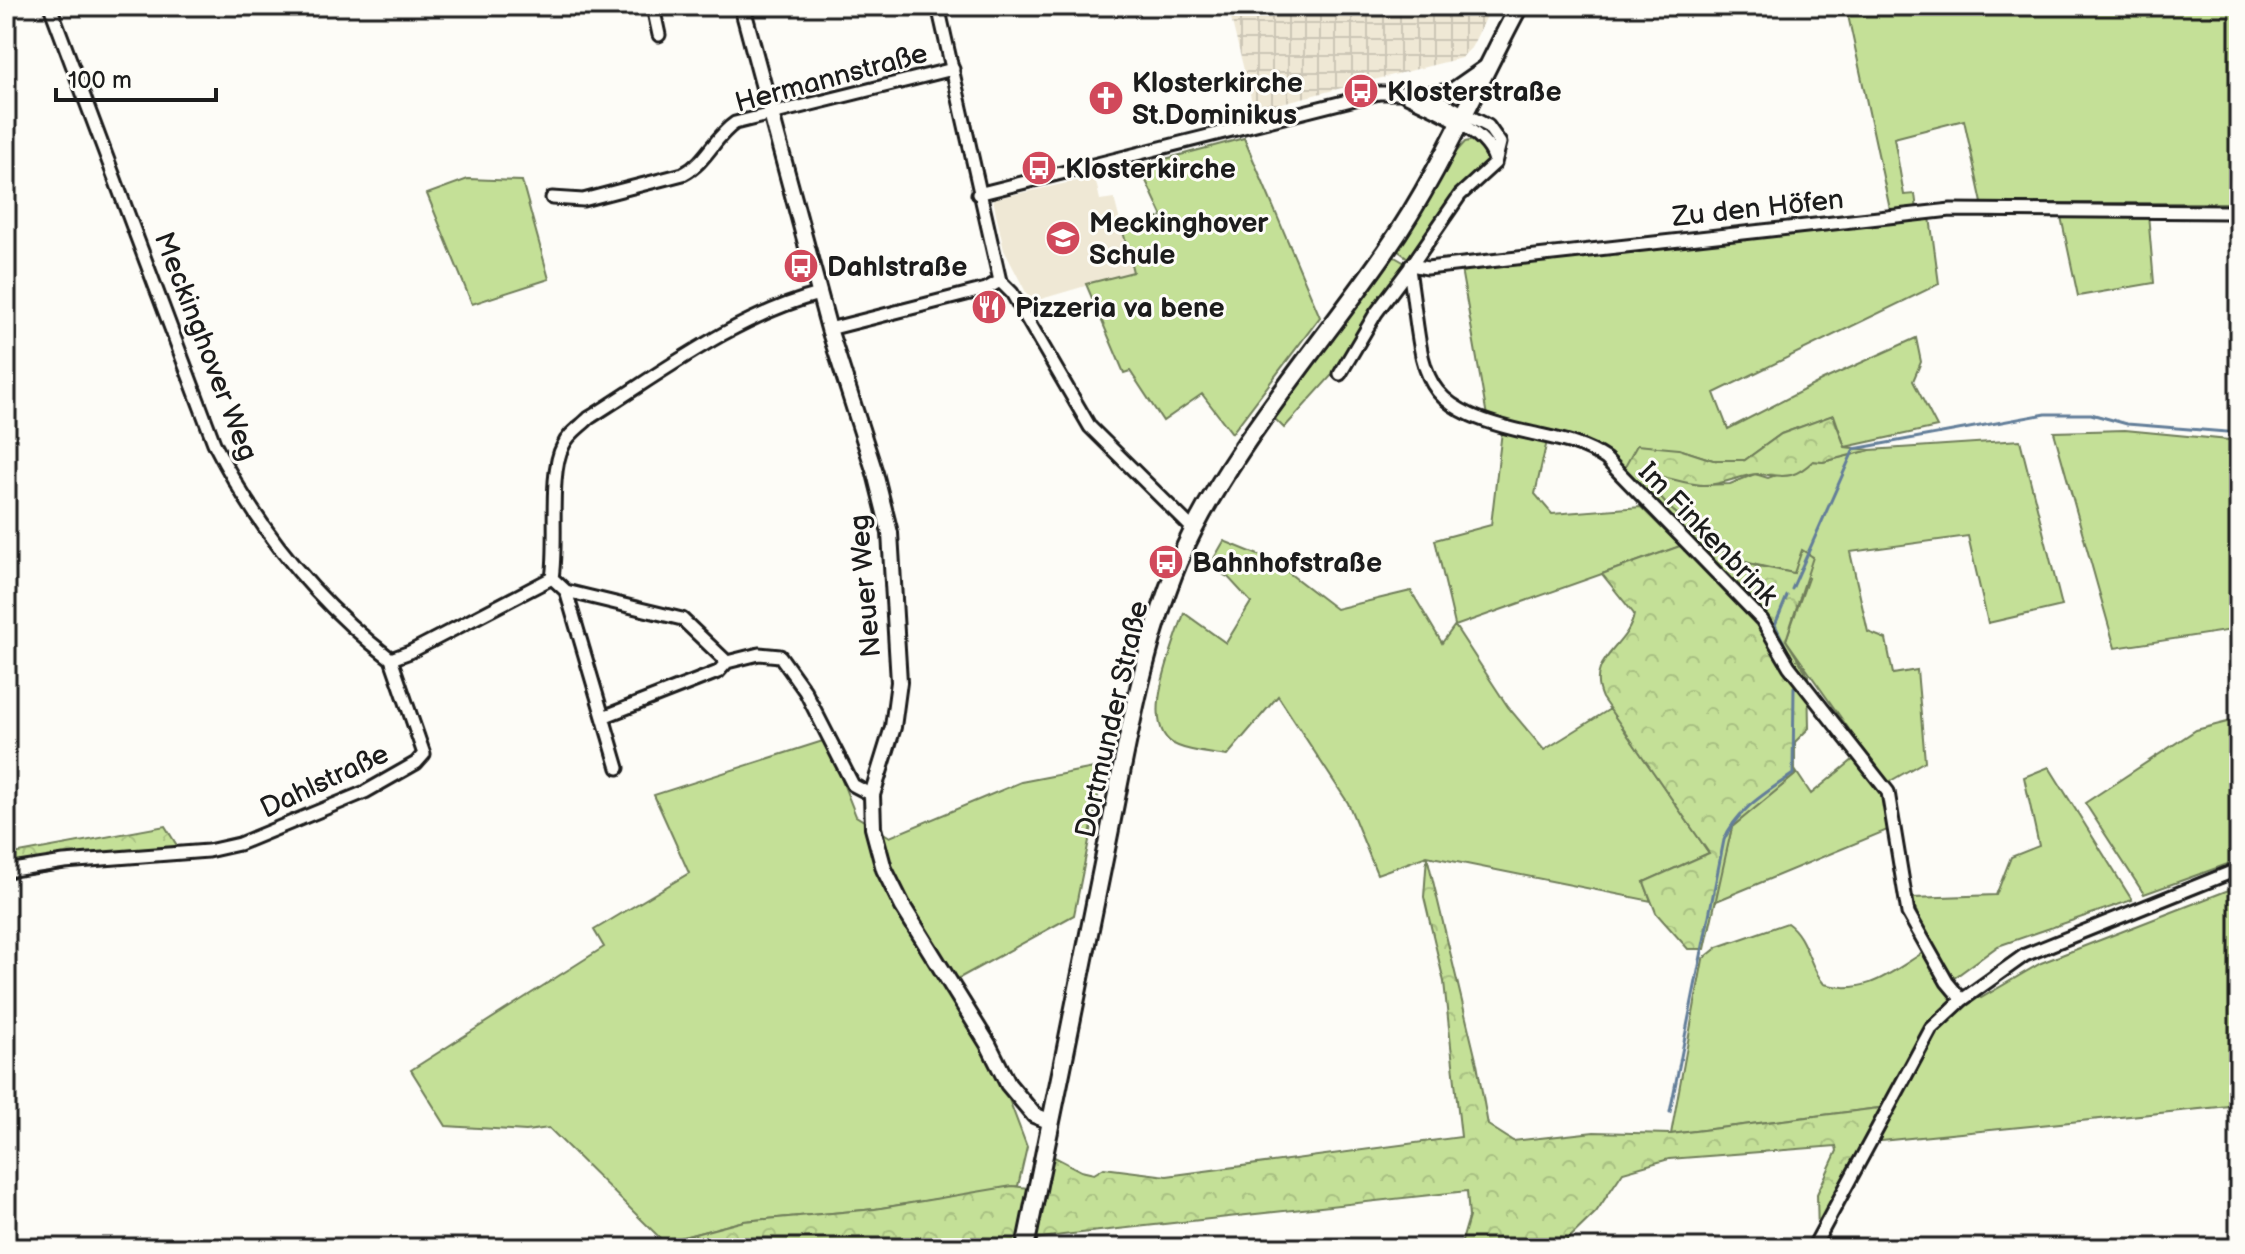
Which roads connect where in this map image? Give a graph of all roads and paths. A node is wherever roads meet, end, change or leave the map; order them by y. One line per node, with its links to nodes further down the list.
1 (50, 6): 24 (street, Meckinghover Weg)
2 (659, 6): 6 (street)
3 (742, 6): 11 (street, Neuer Weg)
4 (938, 6): 8 (street)
5 (1519, 6): 7 (main road, Dortmunder Straße)
6 (659, 35)
7 (1488, 64): 9 (street); 12 (main road, Dortmunder Straße)
8 (953, 69): 11 (street, Hermannstraße); 13 (street)
9 (1424, 93): 10 (street); 12 (street)
10 (1403, 94): 12 (street); 13 (street)
11 (772, 116): 14 (street, Hermannstraße); 18 (street, Neuer Weg)
12 (1463, 120): 16 (street); 21 (main road, Dortmunder Straße)
13 (978, 194): 17 (street)
14 (552, 198)
15 (2239, 223): 16 (street, Zu den Höfen)
16 (1410, 267): 20 (street); 31 (street, Im Finkenbrink)
17 (1000, 281): 19 (street); 21 (street)
18 (819, 294): 19 (street, Neuer Weg); 22 (street)
19 (829, 329): 28 (street, Neuer Weg)
20 (1340, 374)
21 (1194, 530): 32 (main road, Dortmunder Straße)
22 (552, 578): 23 (street); 24 (street)
23 (566, 591): 25 (street); 26 (street)
24 (391, 659): 30 (street, Dahlstraße)
25 (727, 662): 26 (street); 28 (street)
26 (603, 717): 27 (street)
27 (618, 768)
28 (872, 795): 32 (street, Neuer Weg)
29 (2239, 869): 31 (street)
30 (6, 871)
31 (1962, 1000): 34 (street)
32 (1051, 1122): 33 (main road, Dortmunder Straße)
33 (1025, 1247)
34 (1813, 1248)

